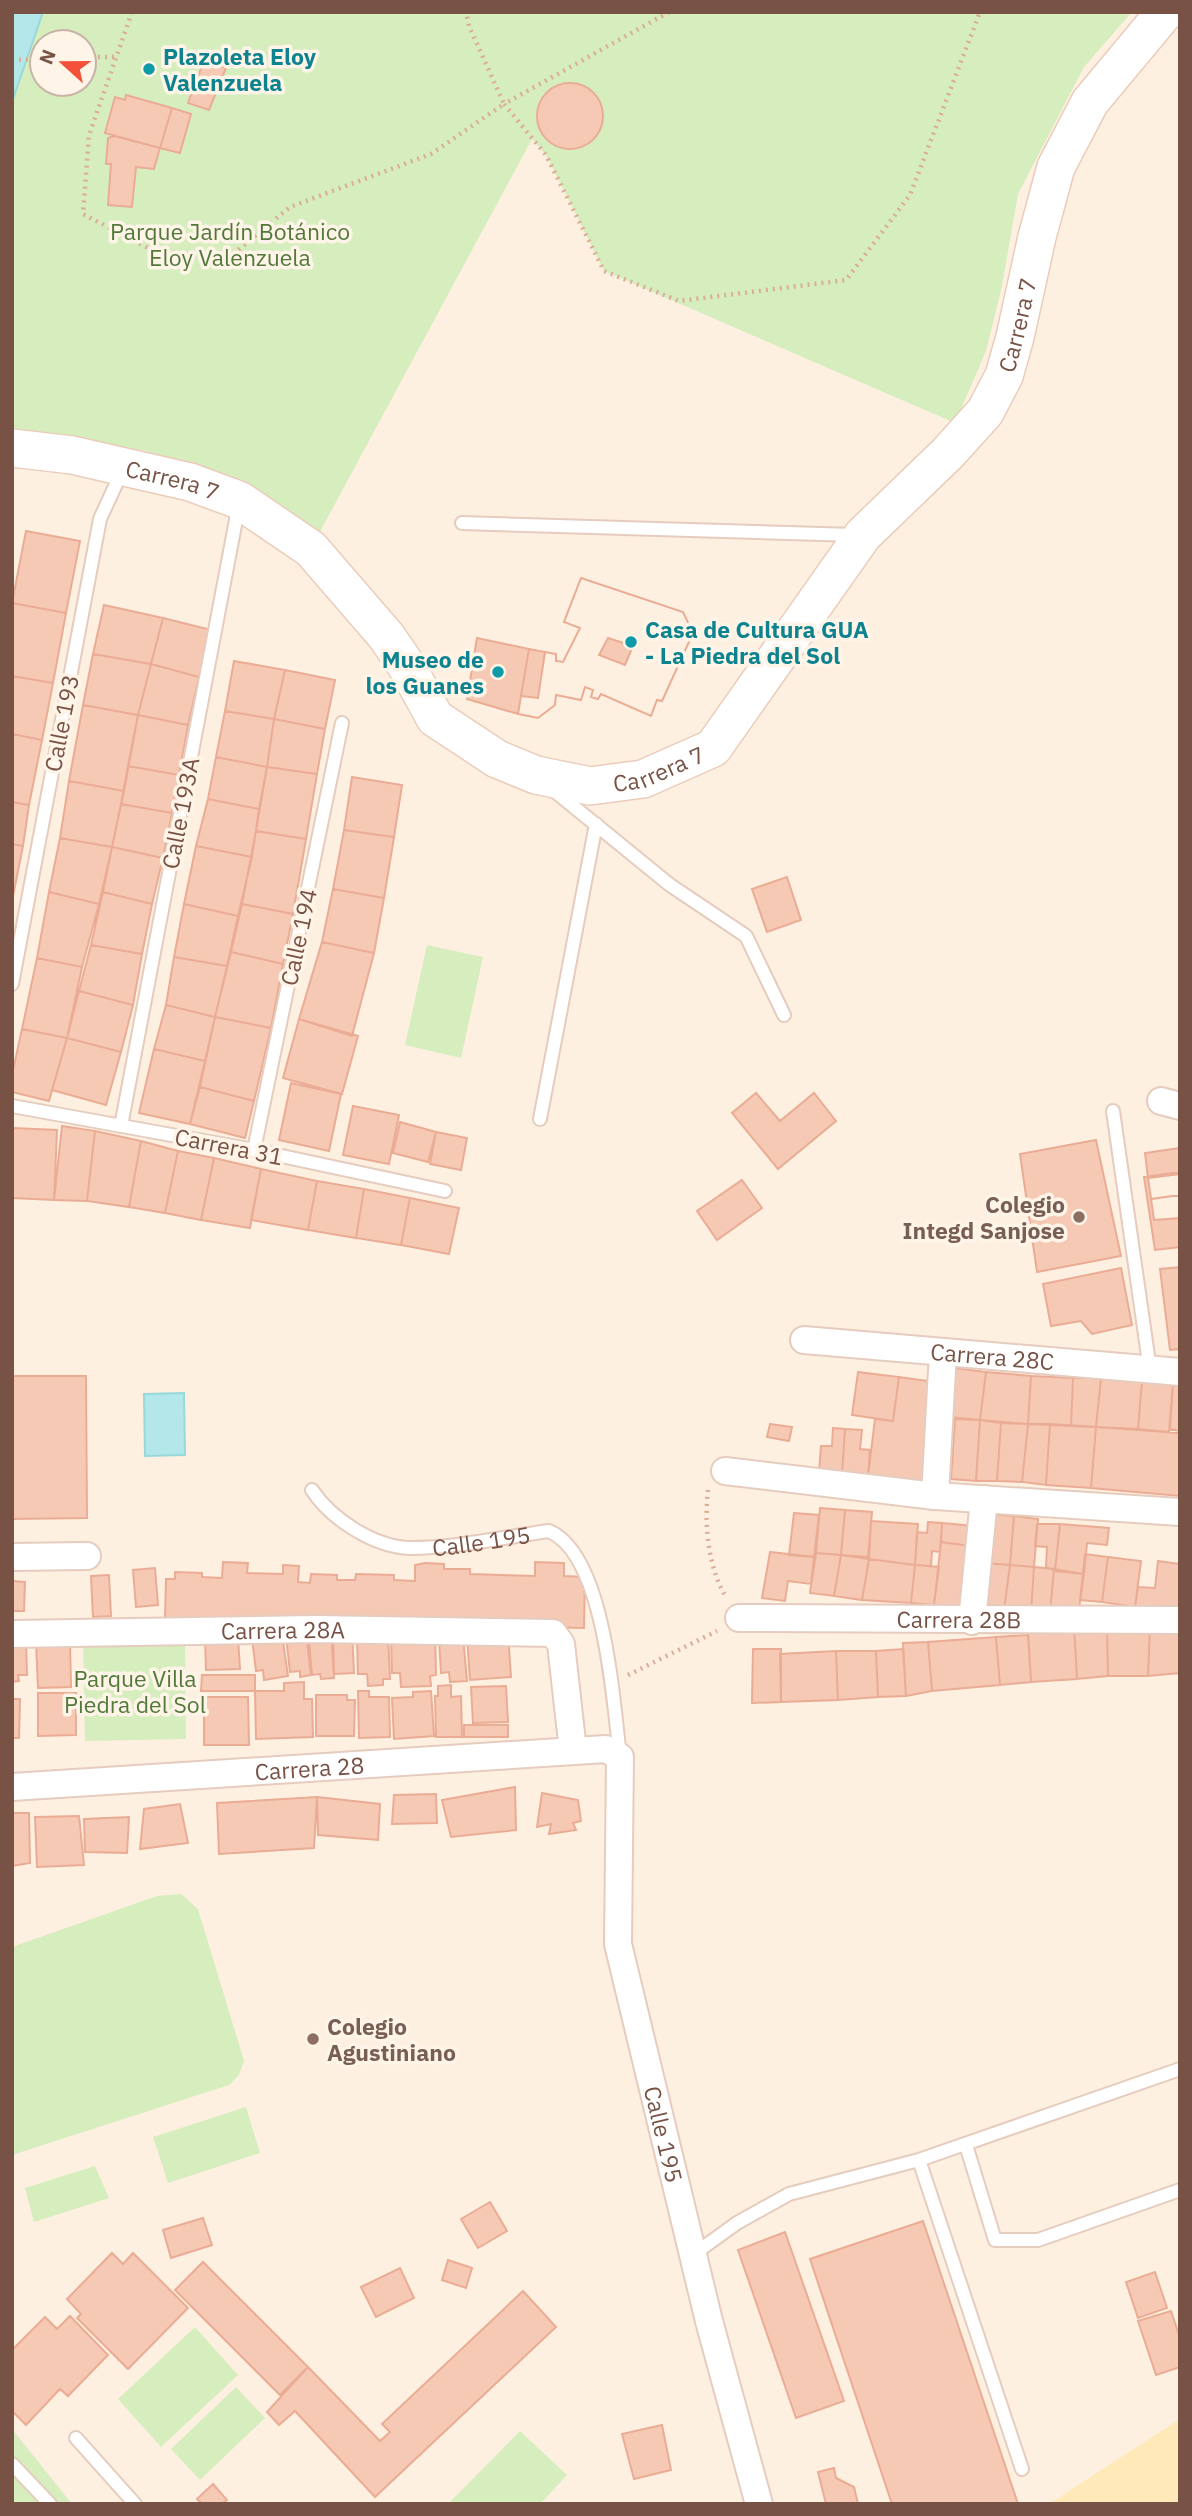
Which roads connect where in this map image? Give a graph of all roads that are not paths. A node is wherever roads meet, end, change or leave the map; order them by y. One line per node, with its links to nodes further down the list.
1 (1165, 12): 7 (main road, Carrera 7)
2 (12, 448): 4 (main road, Carrera 7)
3 (12, 459): 4 (main road)
4 (113, 465): 5 (main road, Carrera 7); 11 (lane, Calle 193)
5 (239, 500): 9 (main road, Carrera 7); 16 (lane, Calle 193A)
6 (462, 523): 7 (lane)
7 (863, 535): 9 (main road, Carrera 7)
8 (342, 723): 17 (lane, Calle 194)
9 (536, 775): 10 (lane)
10 (596, 824): 12 (lane); 15 (lane)
11 (12, 984)
12 (783, 1015)
13 (12, 1106): 16 (lane, Carrera 31)
14 (1113, 1111): 21 (lane)
15 (540, 1119)
16 (121, 1126): 17 (lane, Carrera 31)
17 (254, 1150): 18 (lane, Carrera 31)
18 (444, 1191)
19 (804, 1340): 20 (street, Carrera 28C)
20 (943, 1352): 21 (street, Carrera 28C); 25 (street)
21 (1150, 1370): 22 (street, Carrera 28C)
22 (1180, 1373)
23 (725, 1471): 25 (street)
24 (312, 1490): 35 (lane, Calle 195)
25 (935, 1496): 26 (street)
26 (984, 1499): 27 (street); 32 (street)
27 (1180, 1512)
28 (88, 1556): 29 (street)
29 (12, 1557)
30 (739, 1618): 32 (street, Carrera 28B)
31 (1180, 1620): 32 (street, Carrera 28B)
32 (972, 1621)
33 (12, 1634): 34 (street, Carrera 28A)
34 (573, 1751): 35 (street, Carrera 28); 36 (street, Carrera 28)
35 (613, 1753): 41 (street, Calle 195)
36 (12, 1787)
37 (1180, 2069): 38 (lane)
38 (966, 2145): 39 (lane); 40 (lane)
39 (919, 2160): 41 (lane); 44 (lane)
40 (1180, 2190)
41 (694, 2255): 47 (street, Calle 195)
42 (76, 2438): 46 (lane)
43 (12, 2464): 45 (lane)
44 (1022, 2469)
45 (50, 2504)
46 (135, 2504)
47 (759, 2504)

